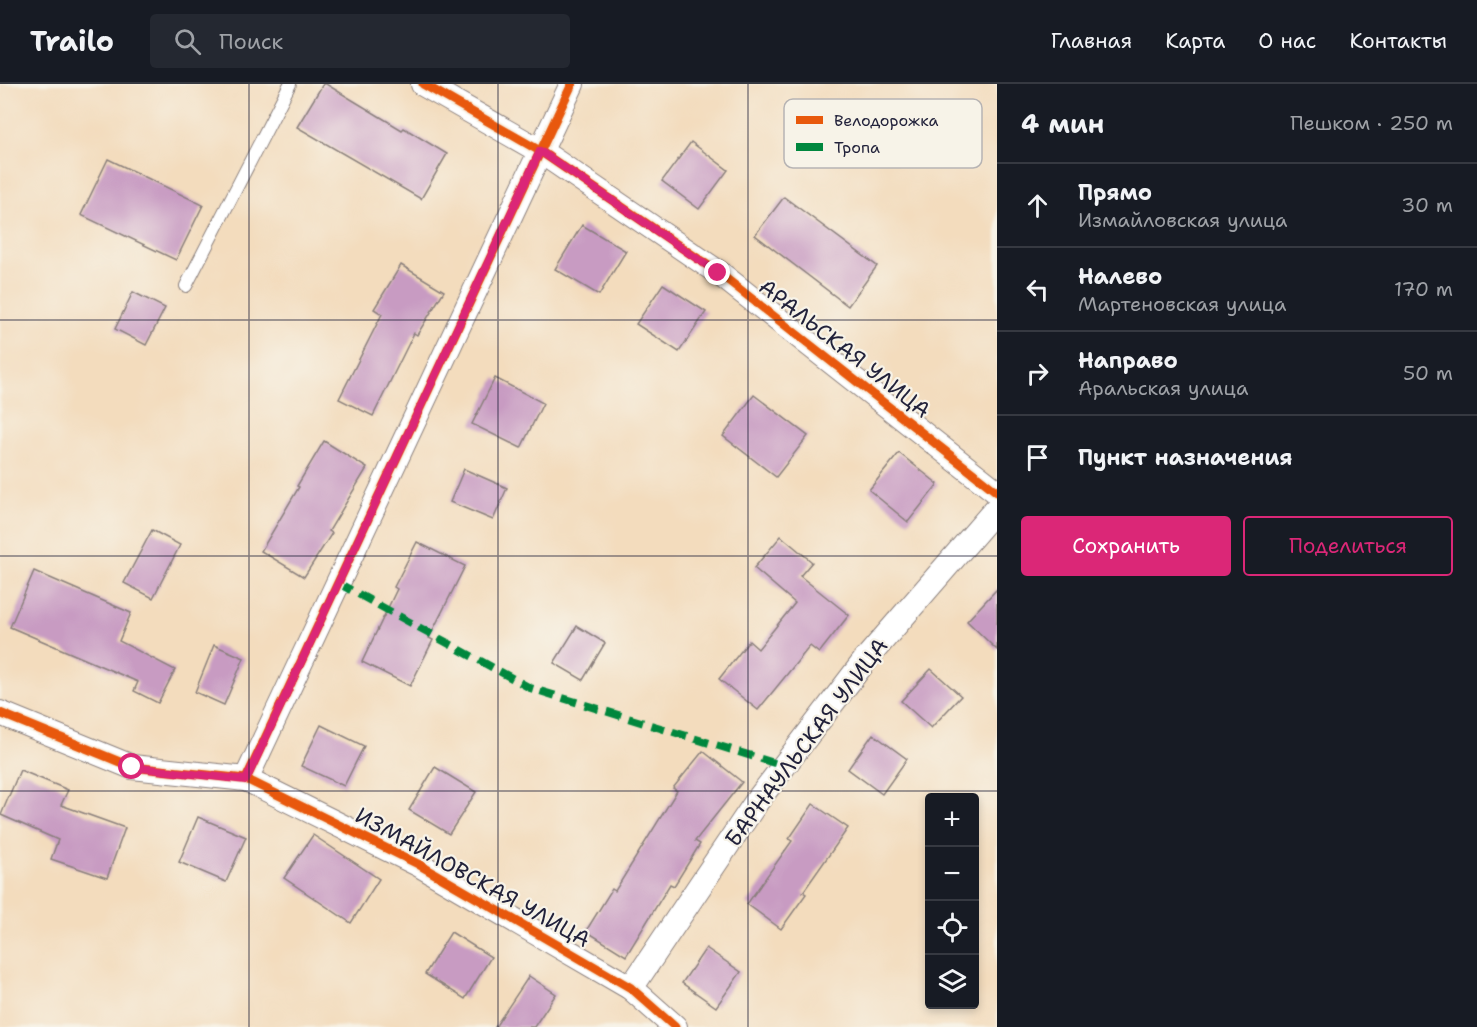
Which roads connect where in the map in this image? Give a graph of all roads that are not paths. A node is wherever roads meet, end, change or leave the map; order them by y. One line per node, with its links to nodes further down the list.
1 (290, 84): 5 (lane)
2 (423, 84): 4 (street, АРАЛЬСКАЯ УЛИЦА)
3 (572, 84): 4 (street)
4 (540, 151): 6 (street, АРАЛЬСКАЯ УЛИЦА); 9 (street)
5 (186, 286)
6 (997, 492)
7 (997, 508): 10 (street, БАРНАУЛЬСКАЯ УЛИЦА)
8 (0, 713): 9 (street, ИЗМАЙЛОВСКАЯ УЛИЦА)
9 (246, 780): 10 (street, ИЗМАЙЛОВСКАЯ УЛИЦА)
10 (631, 988): 11 (street, ИЗМАЙЛОВСКАЯ УЛИЦА)
11 (675, 1027)

